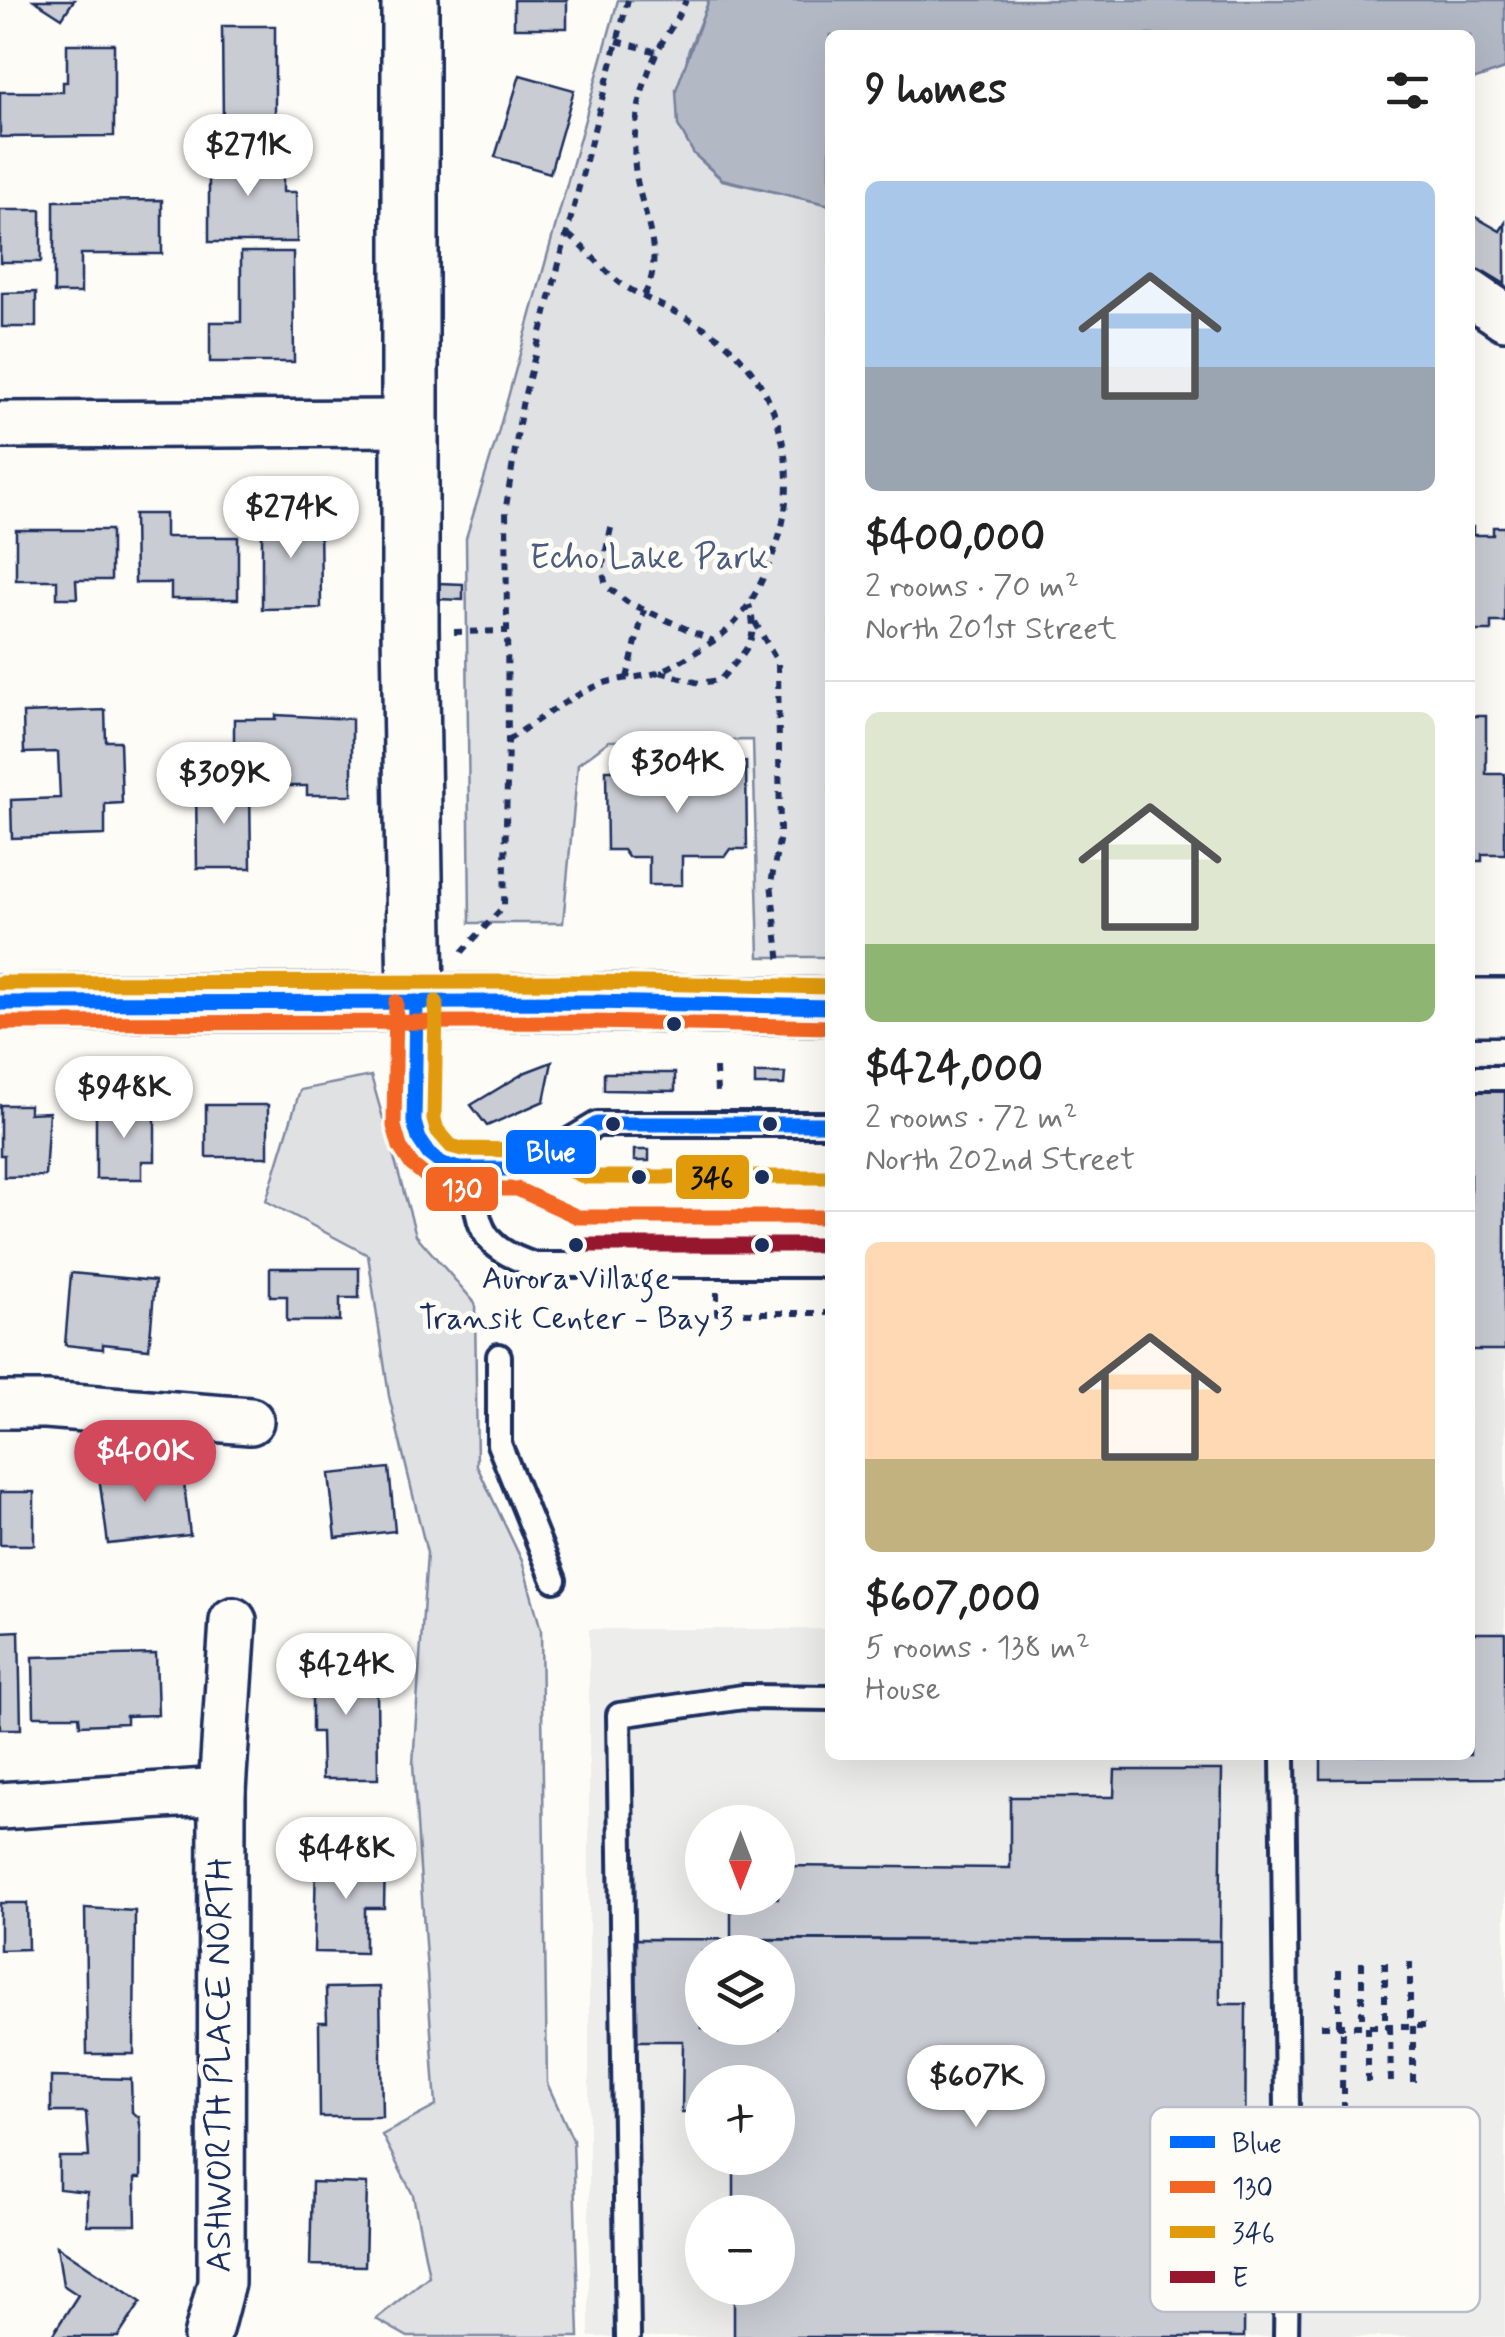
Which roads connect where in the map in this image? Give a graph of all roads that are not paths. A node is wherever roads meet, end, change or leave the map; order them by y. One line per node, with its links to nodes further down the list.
1 (410, 0): 4 (street)
2 (1475, 296): 3 (street)
3 (1505, 316)
4 (412, 424): 5 (street); 6 (street)
5 (0, 425)
6 (416, 1002): 7 (street); 9 (street); 15 (lane)
7 (0, 1003)
8 (1475, 1006): 10 (street)
9 (825, 1007)
10 (1505, 1007)
11 (1475, 1078): 12 (lane)
12 (1505, 1078)
13 (825, 1124): 14 (lane)
14 (522, 1169): 15 (lane); 16 (lane)
15 (474, 1170): 17 (lane)
16 (825, 1197)
17 (825, 1264)
18 (500, 1356): 21 (lane)
19 (0, 1405): 20 (street)
20 (250, 1421)
21 (554, 1580)
22 (232, 1620): 25 (street, ASHWORTH PLACE NORTH)
23 (825, 1698): 30 (lane)
24 (1283, 1760): 27 (lane)
25 (222, 1791): 26 (street); 29 (street, ASHWORTH PLACE NORTH)
26 (0, 1806)
27 (1287, 2107)
28 (1286, 2312): 31 (lane)
29 (207, 2337)
30 (628, 2337)
31 (1286, 2337)

